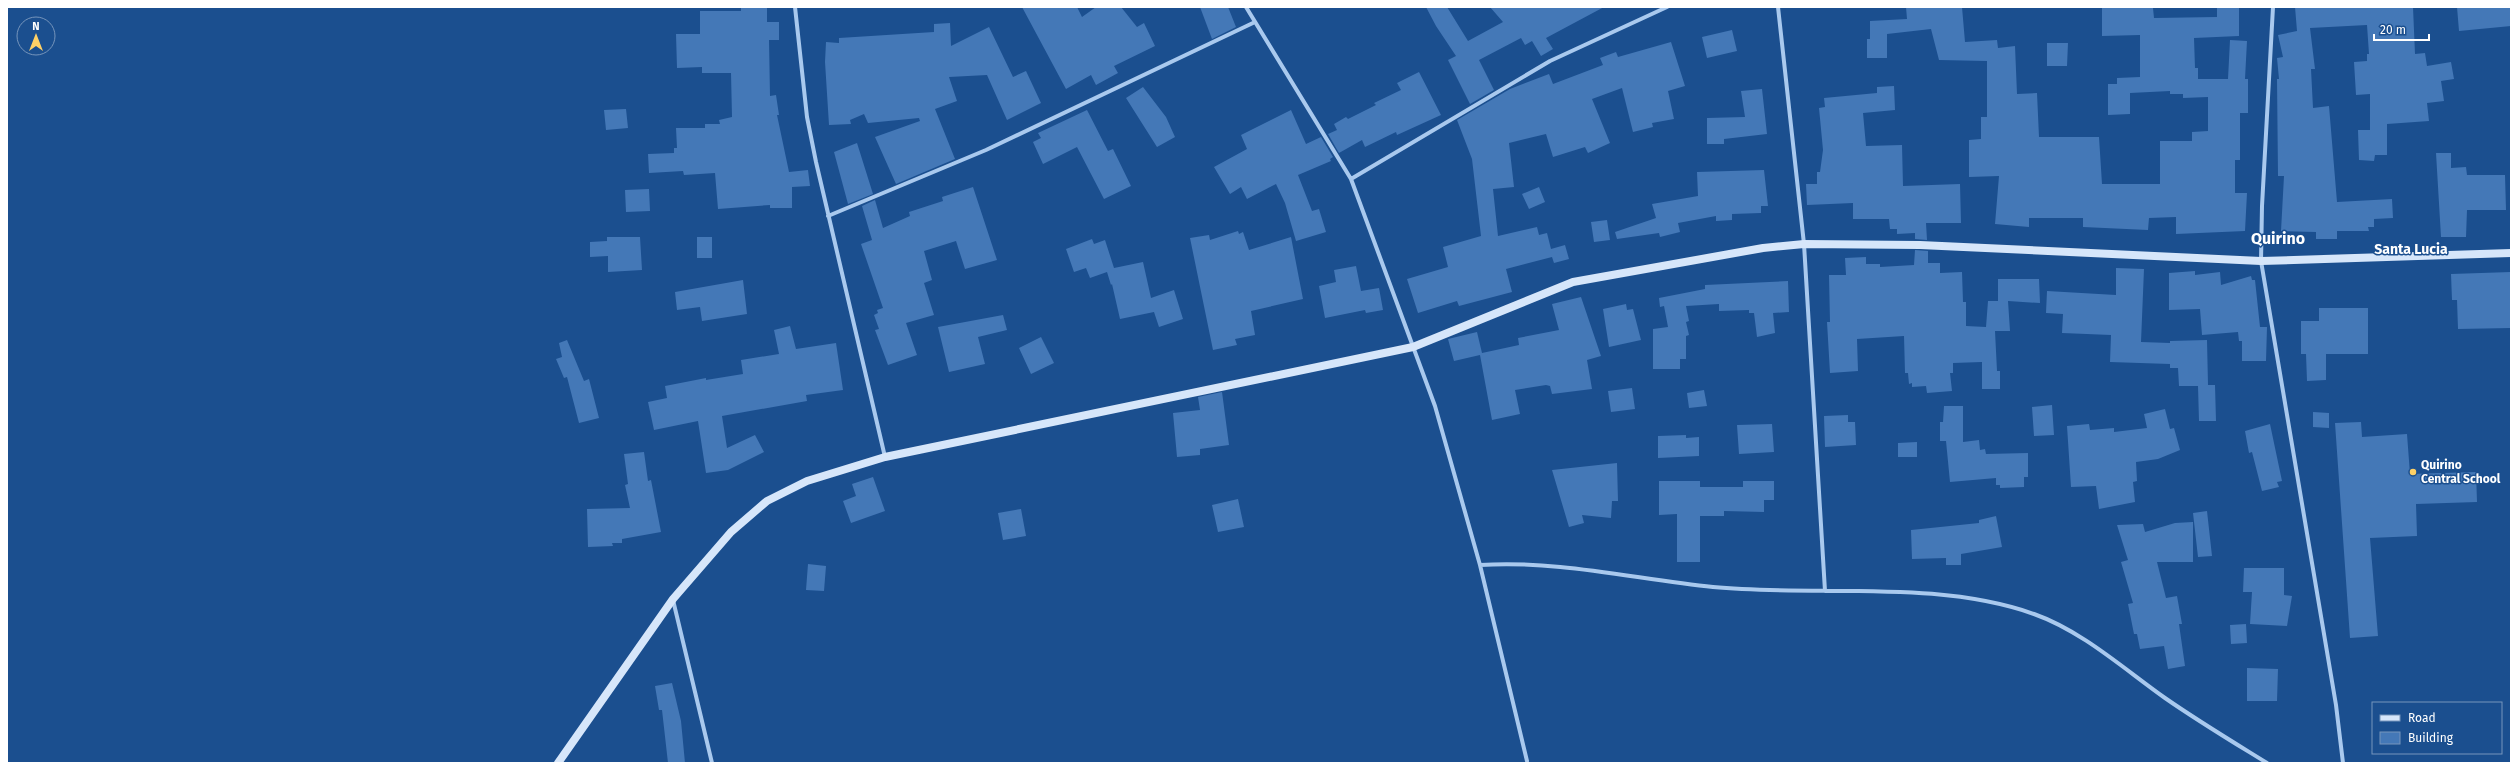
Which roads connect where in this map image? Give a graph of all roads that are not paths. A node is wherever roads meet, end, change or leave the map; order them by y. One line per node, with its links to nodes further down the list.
1 (795, 7): 8 (street)
2 (1246, 7): 6 (street)
3 (1667, 7): 7 (street)
4 (1778, 7): 9 (street)
5 (2273, 7): 11 (street)
6 (1255, 22): 7 (street); 8 (street)
7 (1351, 179): 12 (street)
8 (828, 216): 13 (street)
9 (1804, 244): 11 (main road); 12 (main road); 15 (street)
10 (2511, 253): 11 (main road)
11 (2261, 261): 21 (street)
12 (1413, 347): 13 (main road); 14 (street)
13 (886, 457): 16 (main road)
14 (1480, 565): 15 (street); 17 (street)
15 (1825, 592): 20 (street)
16 (673, 599): 18 (main road); 19 (street)
17 (1527, 761)
18 (558, 763)
19 (712, 763)
20 (2267, 763)
21 (2343, 763)

